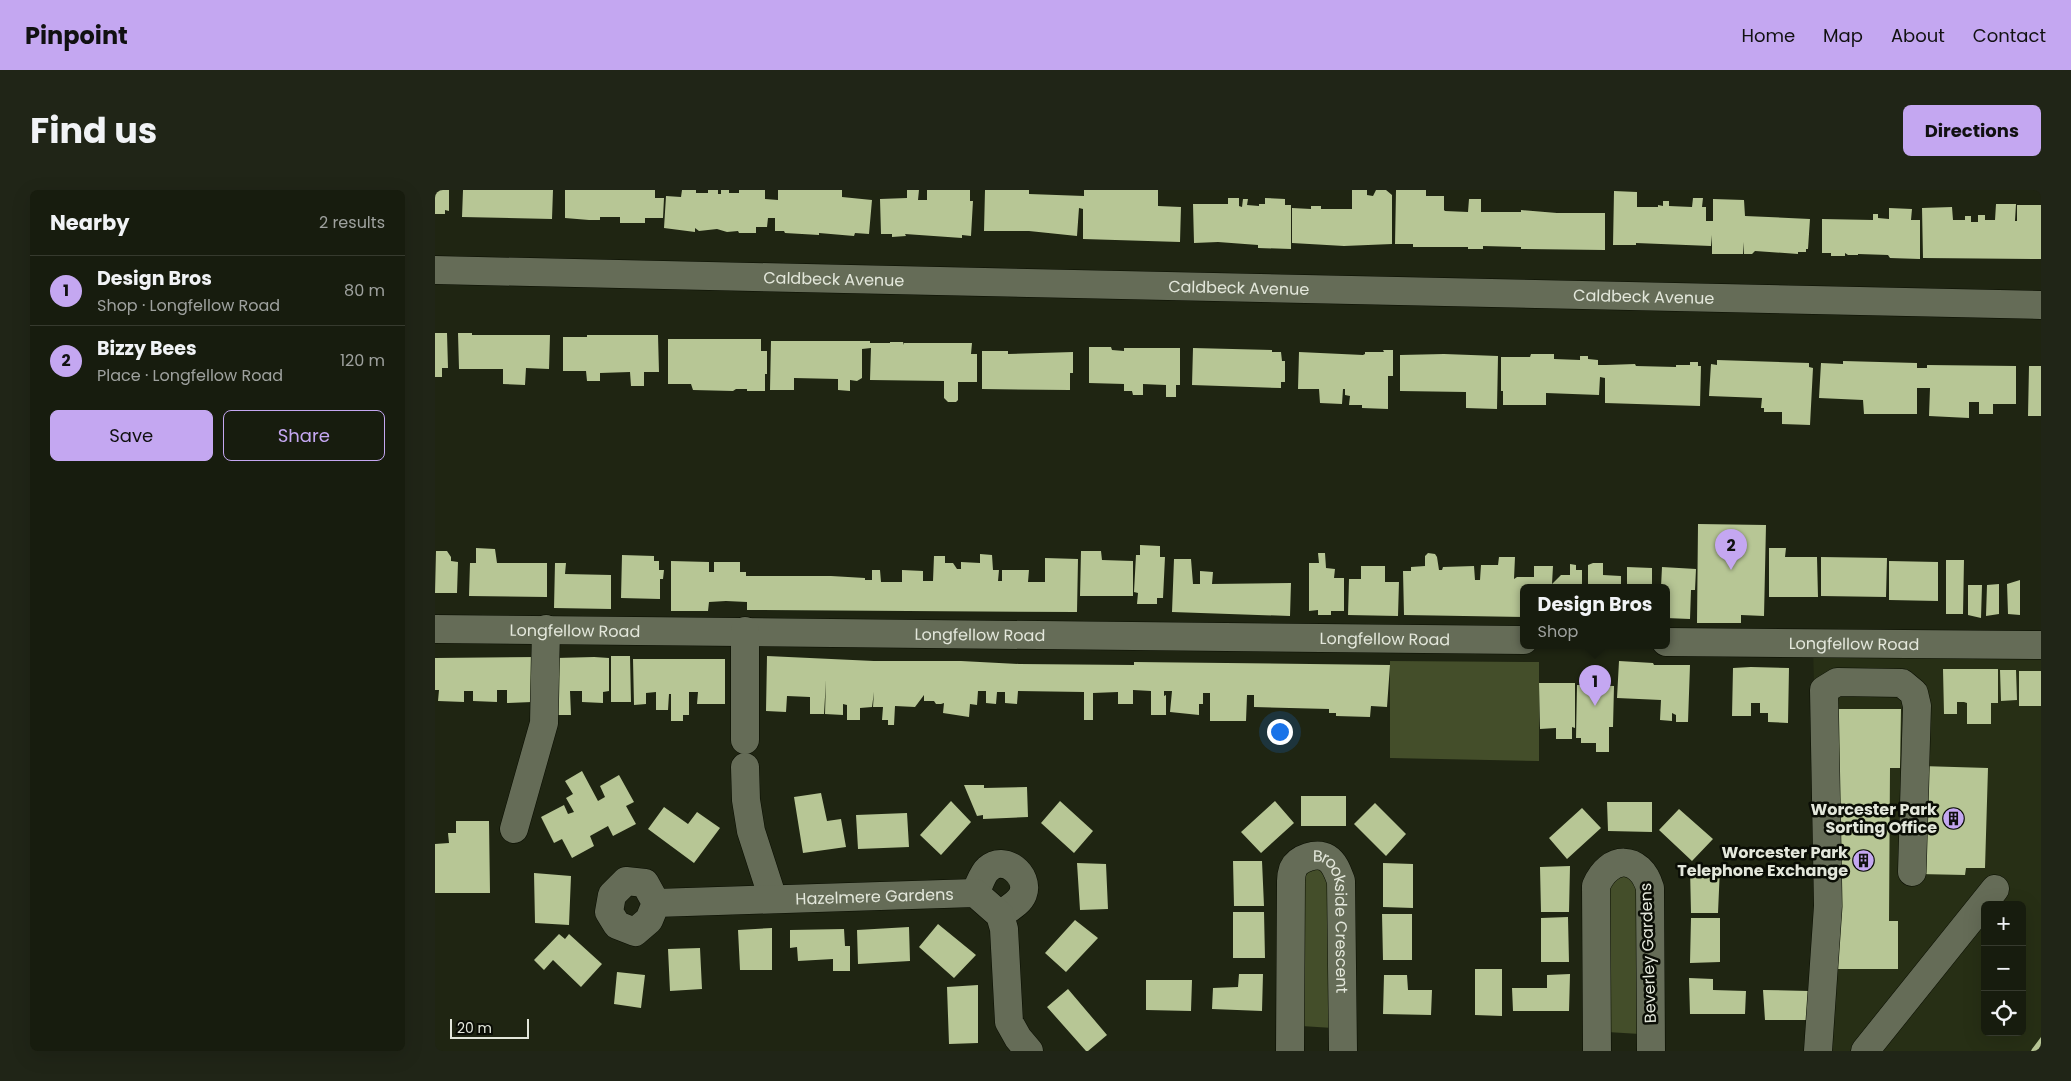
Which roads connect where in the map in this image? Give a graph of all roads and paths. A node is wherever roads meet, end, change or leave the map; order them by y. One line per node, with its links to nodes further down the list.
1 (435, 270): 2 (street, Caldbeck Avenue)
2 (2041, 305)
3 (435, 629): 4 (street, Longfellow Road)
4 (547, 629): 5 (street, Longfellow Road); 11 (street)
5 (745, 631): 6 (street, Longfellow Road); 9 (street)
6 (1520, 640)
7 (1670, 642): 8 (street, Longfellow Road)
8 (2041, 645)
9 (745, 740)
10 (745, 767): 15 (street, Hazelmere Gardens)
11 (514, 829)
12 (1912, 872): 23 (street)
13 (1995, 889): 24 (street)
14 (975, 893): 15 (street, Hazelmere Gardens); 17 (street, Hazelmere Gardens); 17 (street, Hazelmere Gardens)
15 (773, 898): 16 (street, Hazelmere Gardens)
16 (656, 904)
17 (1000, 915): 18 (street)
18 (1029, 1051)
19 (1290, 1051): 20 (street, Brookside Crescent)
20 (1343, 1051)
21 (1597, 1051): 22 (street, Beverley Gardens)
22 (1651, 1051)
23 (1817, 1051)
24 (1865, 1051)

